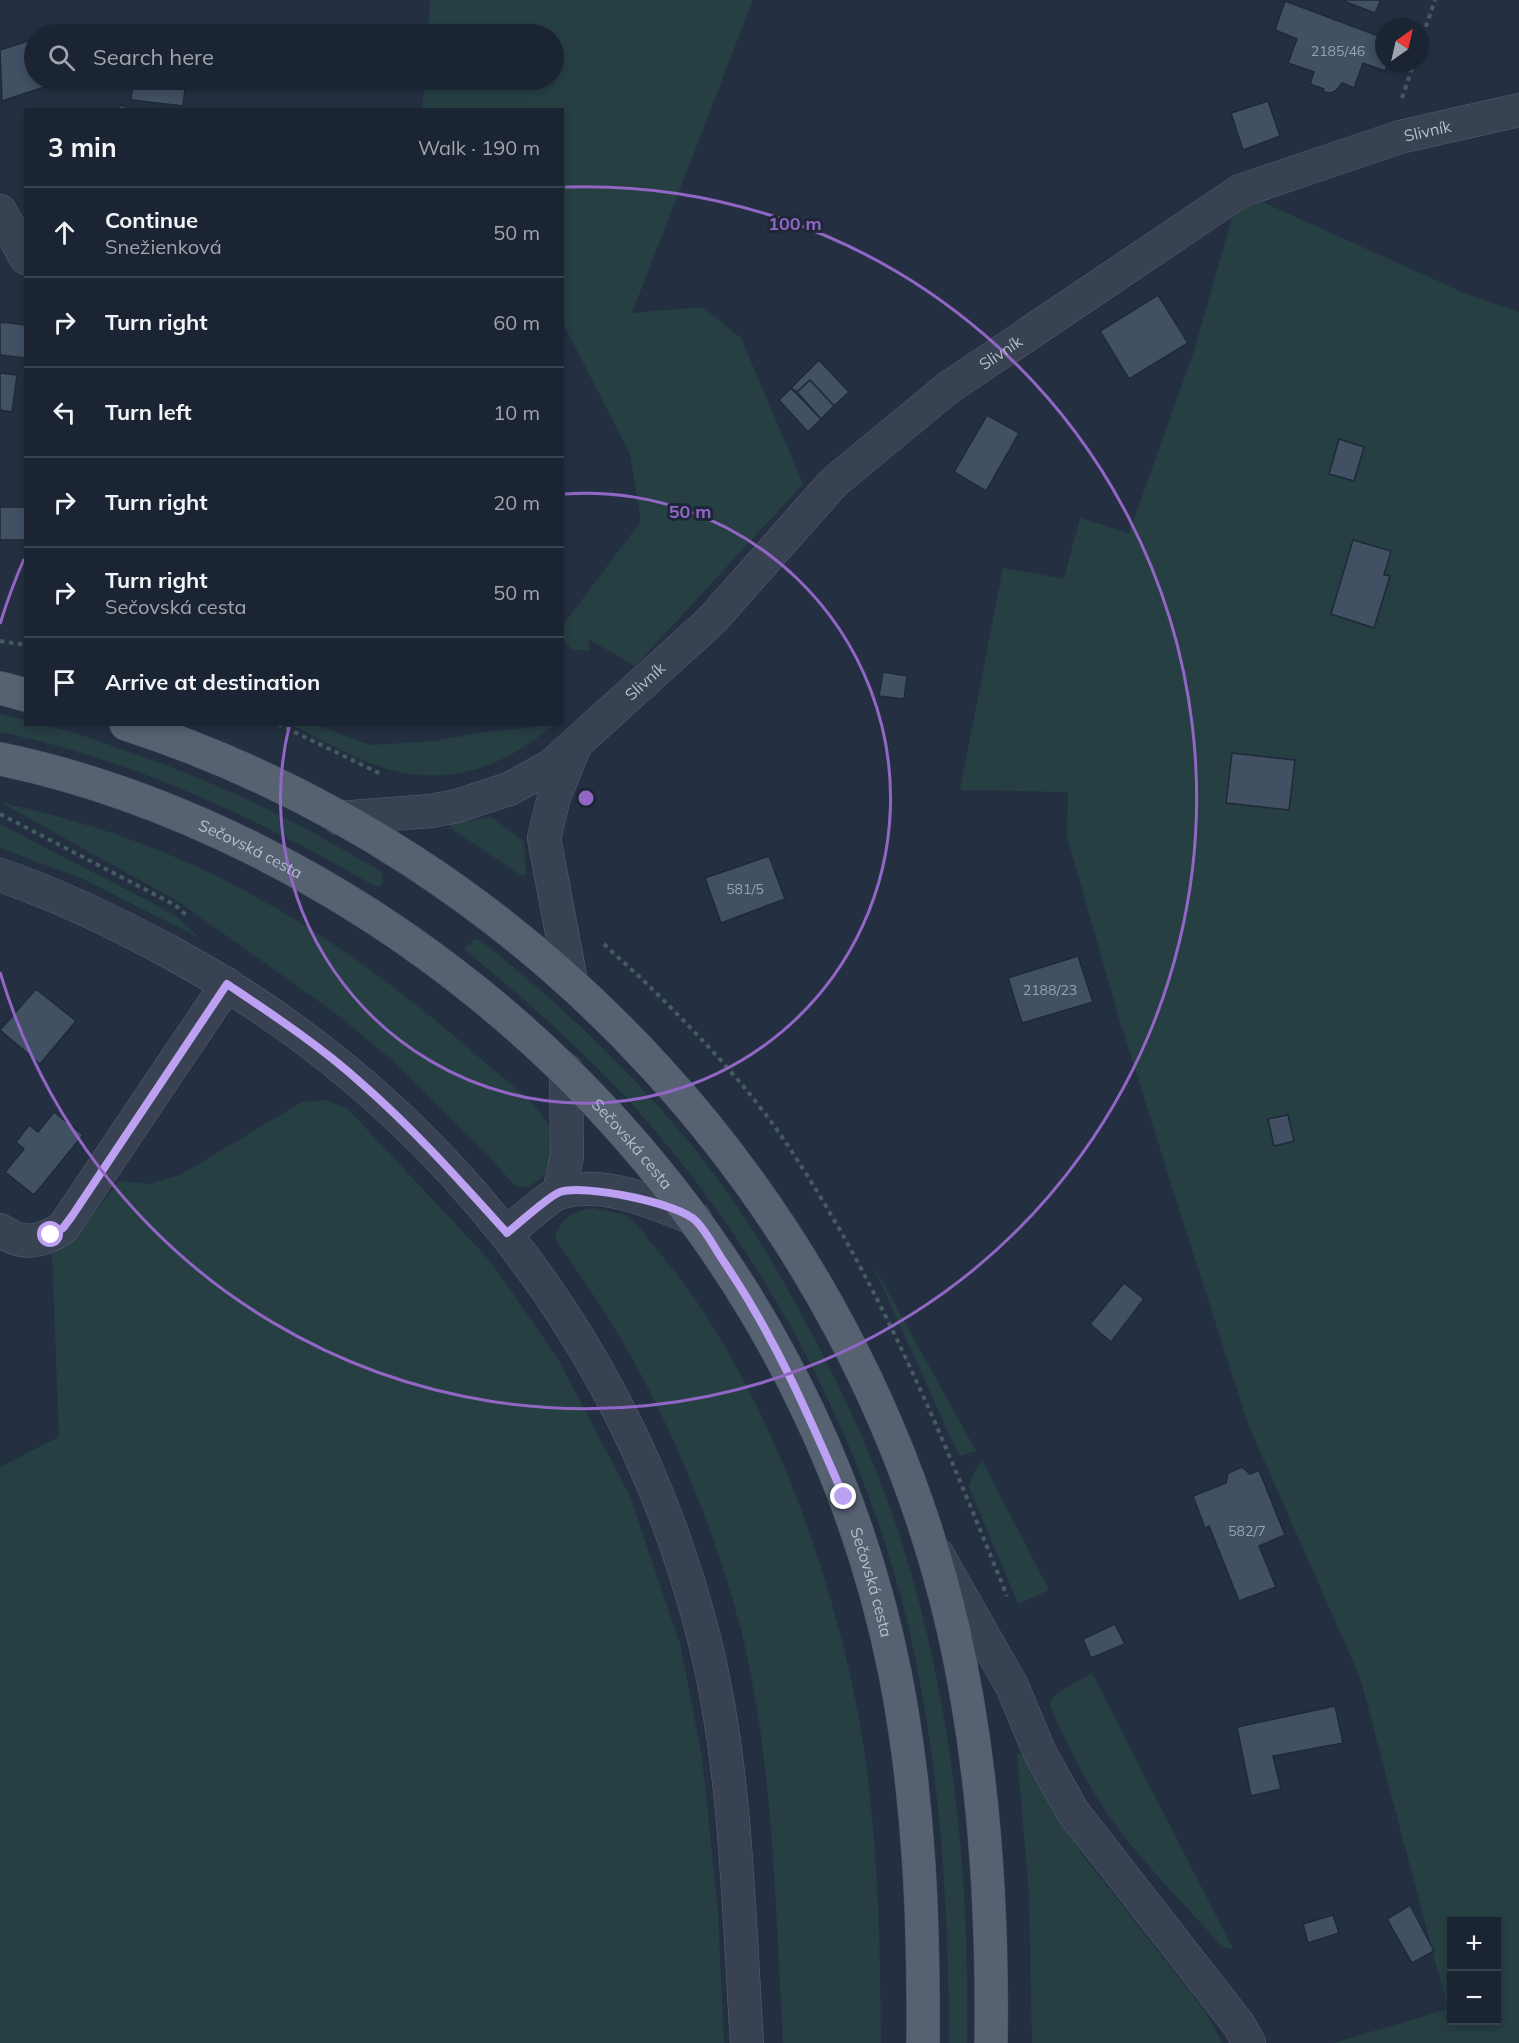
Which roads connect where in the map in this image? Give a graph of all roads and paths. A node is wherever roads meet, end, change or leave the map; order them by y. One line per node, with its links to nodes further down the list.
1 (1435, 0): 2 (path)
2 (1429, 18)
3 (1519, 110): 11 (street, Slivník)
4 (0, 212): 5 (street)
5 (24, 254)
6 (0, 641): 7 (path)
7 (24, 645)
8 (0, 688): 9 (main road)
9 (24, 694)
10 (144, 727): 14 (main road)
11 (576, 744): 14 (street, Slivník); 17 (street)
12 (0, 759): 19 (main road, Sečovská cesta)
13 (0, 814): 16 (path)
14 (339, 818): 17 (main road)
15 (0, 875): 18 (street)
16 (192, 920)
17 (571, 981): 24 (main road)
18 (227, 984): 22 (street); 23 (street)
19 (566, 1070): 20 (street); 21 (main road, Sečovská cesta)
20 (559, 1192): 21 (street); 23 (street)
21 (695, 1220): 26 (main road, Sečovská cesta)
22 (0, 1230)
23 (507, 1233): 25 (street)
24 (927, 1536): 27 (main road); 28 (street)
25 (747, 2043)
26 (923, 2043)
27 (991, 2043)
28 (1249, 2043)

